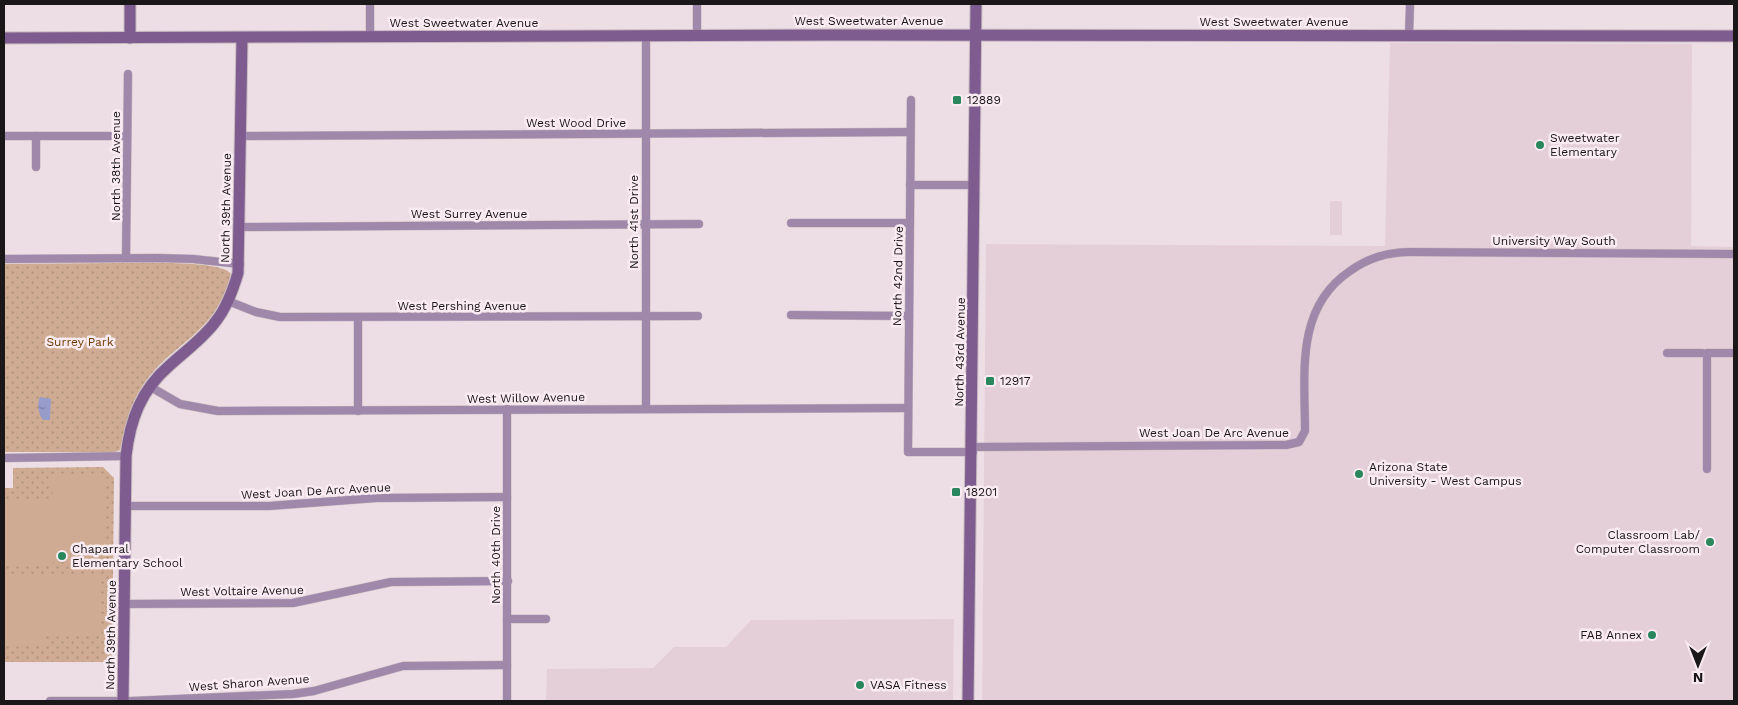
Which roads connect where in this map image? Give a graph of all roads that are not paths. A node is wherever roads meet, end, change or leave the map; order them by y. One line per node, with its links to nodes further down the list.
1 (130, 4): 13 (street)
2 (370, 4): 11 (street)
3 (697, 4): 6 (street)
4 (976, 4): 7 (street, North 43rd Avenue)
5 (1410, 4): 9 (street)
6 (697, 35): 7 (street, West Sweetwater Avenue); 8 (street, West Sweetwater Avenue)
7 (976, 35): 9 (street, West Sweetwater Avenue); 25 (street, North 43rd Avenue)
8 (646, 36): 11 (street, West Sweetwater Avenue); 18 (street, North 41st Drive)
9 (1409, 36): 10 (street, West Sweetwater Avenue)
10 (1734, 36)
11 (370, 37): 14 (street, West Sweetwater Avenue)
12 (4, 38): 13 (street, West Sweetwater Avenue)
13 (130, 38): 14 (street, West Sweetwater Avenue)
14 (242, 38): 22 (street, North 39th Avenue)
15 (128, 74): 21 (street, North 38th Avenue)
16 (911, 100): 17 (street, North 42nd Drive)
17 (910, 132): 18 (street, West Wood Drive); 24 (street, North 42nd Drive)
18 (646, 133): 22 (street, West Wood Drive); 28 (street, North 41st Drive)
19 (4, 136): 20 (street)
20 (36, 136): 21 (street); 23 (street)
21 (127, 136): 32 (street, North 38th Avenue)
22 (241, 136): 30 (street, North 39th Avenue)
23 (36, 167)
24 (910, 185): 25 (street); 27 (street, North 42nd Drive)
25 (975, 186): 50 (street, North 43rd Avenue)
26 (791, 223): 27 (street)
27 (910, 223): 40 (street, North 42nd Drive)
28 (646, 224): 29 (street, West Surrey Avenue); 30 (street, West Surrey Avenue); 38 (street, North 41st Drive)
29 (699, 224)
30 (240, 227): 35 (street, North 39th Avenue)
31 (1734, 254): 33 (street, University Way South)
32 (126, 258): 34 (street); 35 (street)
33 (1375, 258): 50 (street, West Joan De Arc Avenue)
34 (4, 259)
35 (240, 264): 36 (street, North 39th Avenue)
36 (228, 302): 41 (street, West Pershing Avenue); 45 (street, North 39th Avenue)
37 (791, 315): 40 (street)
38 (645, 316): 39 (street, West Pershing Avenue); 41 (street, West Pershing Avenue); 46 (street, North 41st Drive)
39 (698, 316)
40 (909, 316): 47 (street, North 42nd Drive)
41 (358, 318): 49 (street)
42 (1667, 353): 43 (street)
43 (1705, 353): 44 (street); 54 (street)
44 (1734, 353)
45 (150, 386): 49 (street, West Willow Avenue); 52 (street, North 39th Avenue)
46 (646, 408): 47 (street, West Willow Avenue); 48 (street, West Willow Avenue)
47 (908, 408): 51 (street, North 42nd Drive)
48 (507, 409): 49 (street, West Willow Avenue); 55 (street, North 40th Drive)
49 (358, 410)
50 (973, 450): 51 (street, West Joan De Arc Avenue); 65 (street, North 43rd Avenue)
51 (908, 452)
52 (126, 456): 53 (street); 56 (street, North 39th Avenue)
53 (4, 458)
54 (1708, 468)
55 (507, 497): 56 (street, West Joan De Arc Avenue); 57 (street, North 40th Drive)
56 (126, 506): 58 (street, North 39th Avenue)
57 (508, 581): 58 (street, West Voltaire Avenue); 59 (street, North 40th Drive)
58 (125, 604): 63 (street, North 39th Avenue)
59 (507, 619): 60 (street); 61 (street, North 40th Drive)
60 (546, 619)
61 (507, 665): 63 (street, West Sharon Avenue); 64 (street, North 40th Drive)
62 (50, 701): 63 (street, West Sharon Avenue)
63 (124, 701)
64 (507, 701)
65 (968, 701)

